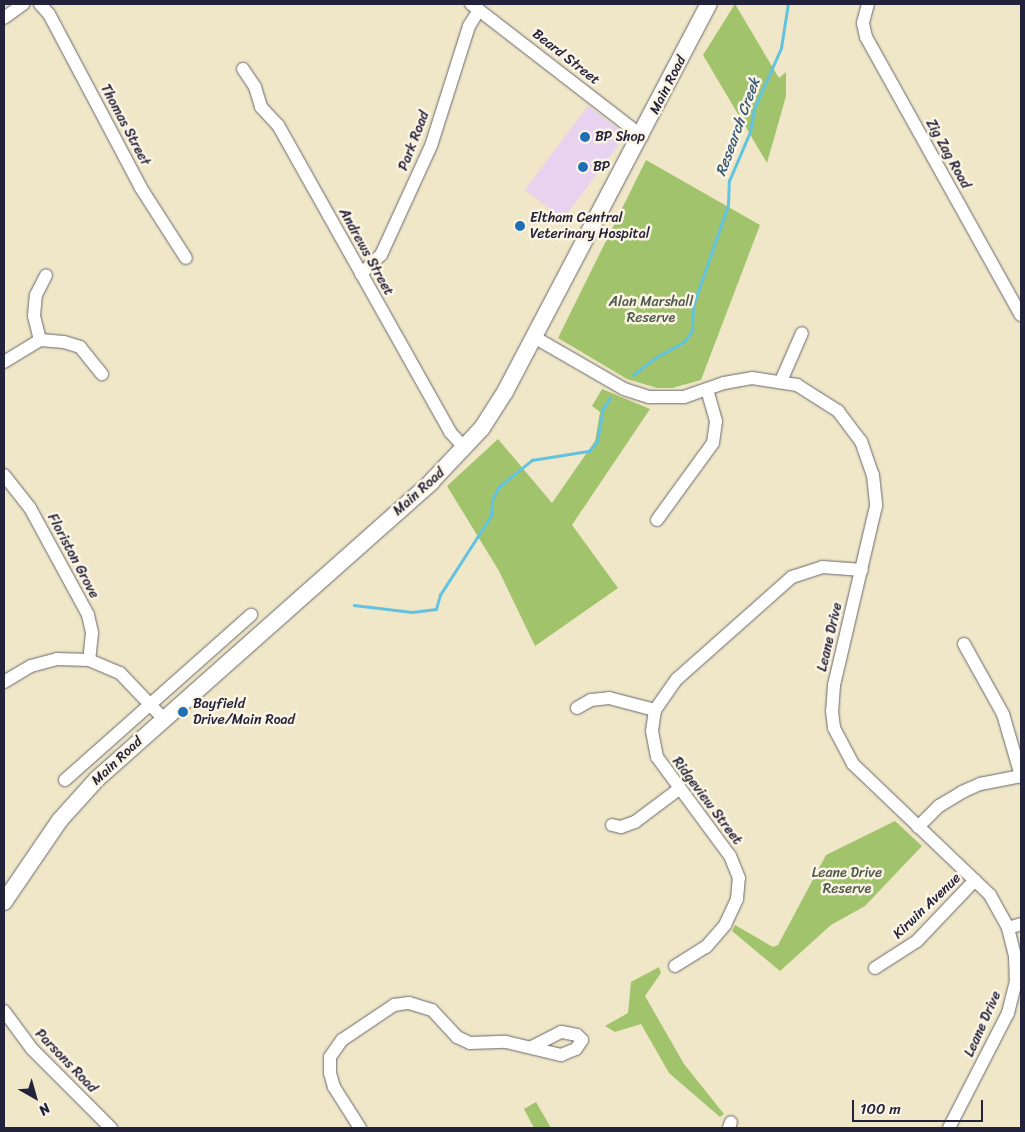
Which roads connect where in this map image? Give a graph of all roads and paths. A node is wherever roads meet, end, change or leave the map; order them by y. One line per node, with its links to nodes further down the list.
1 (24, 4): 6 (street)
2 (40, 4): 9 (street, Thomas Street)
3 (709, 4): 8 (main road, Main Road)
4 (868, 4): 12 (street, Zig Zag Road)
5 (475, 7): 8 (street, Beard Street); 10 (street, Park Road)
6 (4, 18)
7 (243, 70): 10 (street, Andrews Street)
8 (642, 136): 14 (main road, Main Road)
9 (186, 258)
10 (361, 274): 20 (street, Andrews Street)
11 (46, 275): 15 (street)
12 (1021, 315)
13 (802, 333): 18 (street)
14 (534, 337): 19 (street, Leane Drive); 20 (main road, Main Road)
15 (40, 340): 16 (street); 17 (street)
16 (4, 362)
17 (102, 374)
18 (781, 381): 19 (street, Leane Drive); 23 (street, Leane Drive)
19 (707, 389): 22 (street)
20 (464, 448): 31 (main road, Main Road)
21 (4, 475): 26 (street, Floriston Grove)
22 (657, 520)
23 (862, 570): 30 (street); 36 (street, Leane Drive)
24 (250, 615): 28 (street, Main Road)
25 (964, 644): 32 (street)
26 (89, 660): 27 (street); 28 (street)
27 (4, 682)
28 (150, 704): 31 (street); 33 (street, Main Road)
29 (577, 708): 30 (street)
30 (655, 710): 34 (street, Ridgeview Street)
31 (163, 718): 38 (main road, Main Road)
32 (1021, 776): 36 (street)
33 (64, 780)
34 (679, 789): 35 (street); 41 (street, Ridgeview Street)
35 (612, 825)
36 (918, 827): 37 (street, Leane Drive)
37 (975, 880): 40 (street, Leane Drive); 42 (street, Kirwin Avenue)
38 (6, 892)
39 (1021, 924): 40 (street)
40 (1008, 928): 43 (street, Leane Drive)
41 (676, 966)
42 (875, 968)
43 (1017, 1004): 48 (street, Leane Drive)
44 (4, 1011): 46 (street, Parsons Road)
45 (532, 1047): 47 (street)
46 (112, 1128)
47 (360, 1128)
48 (949, 1128)

